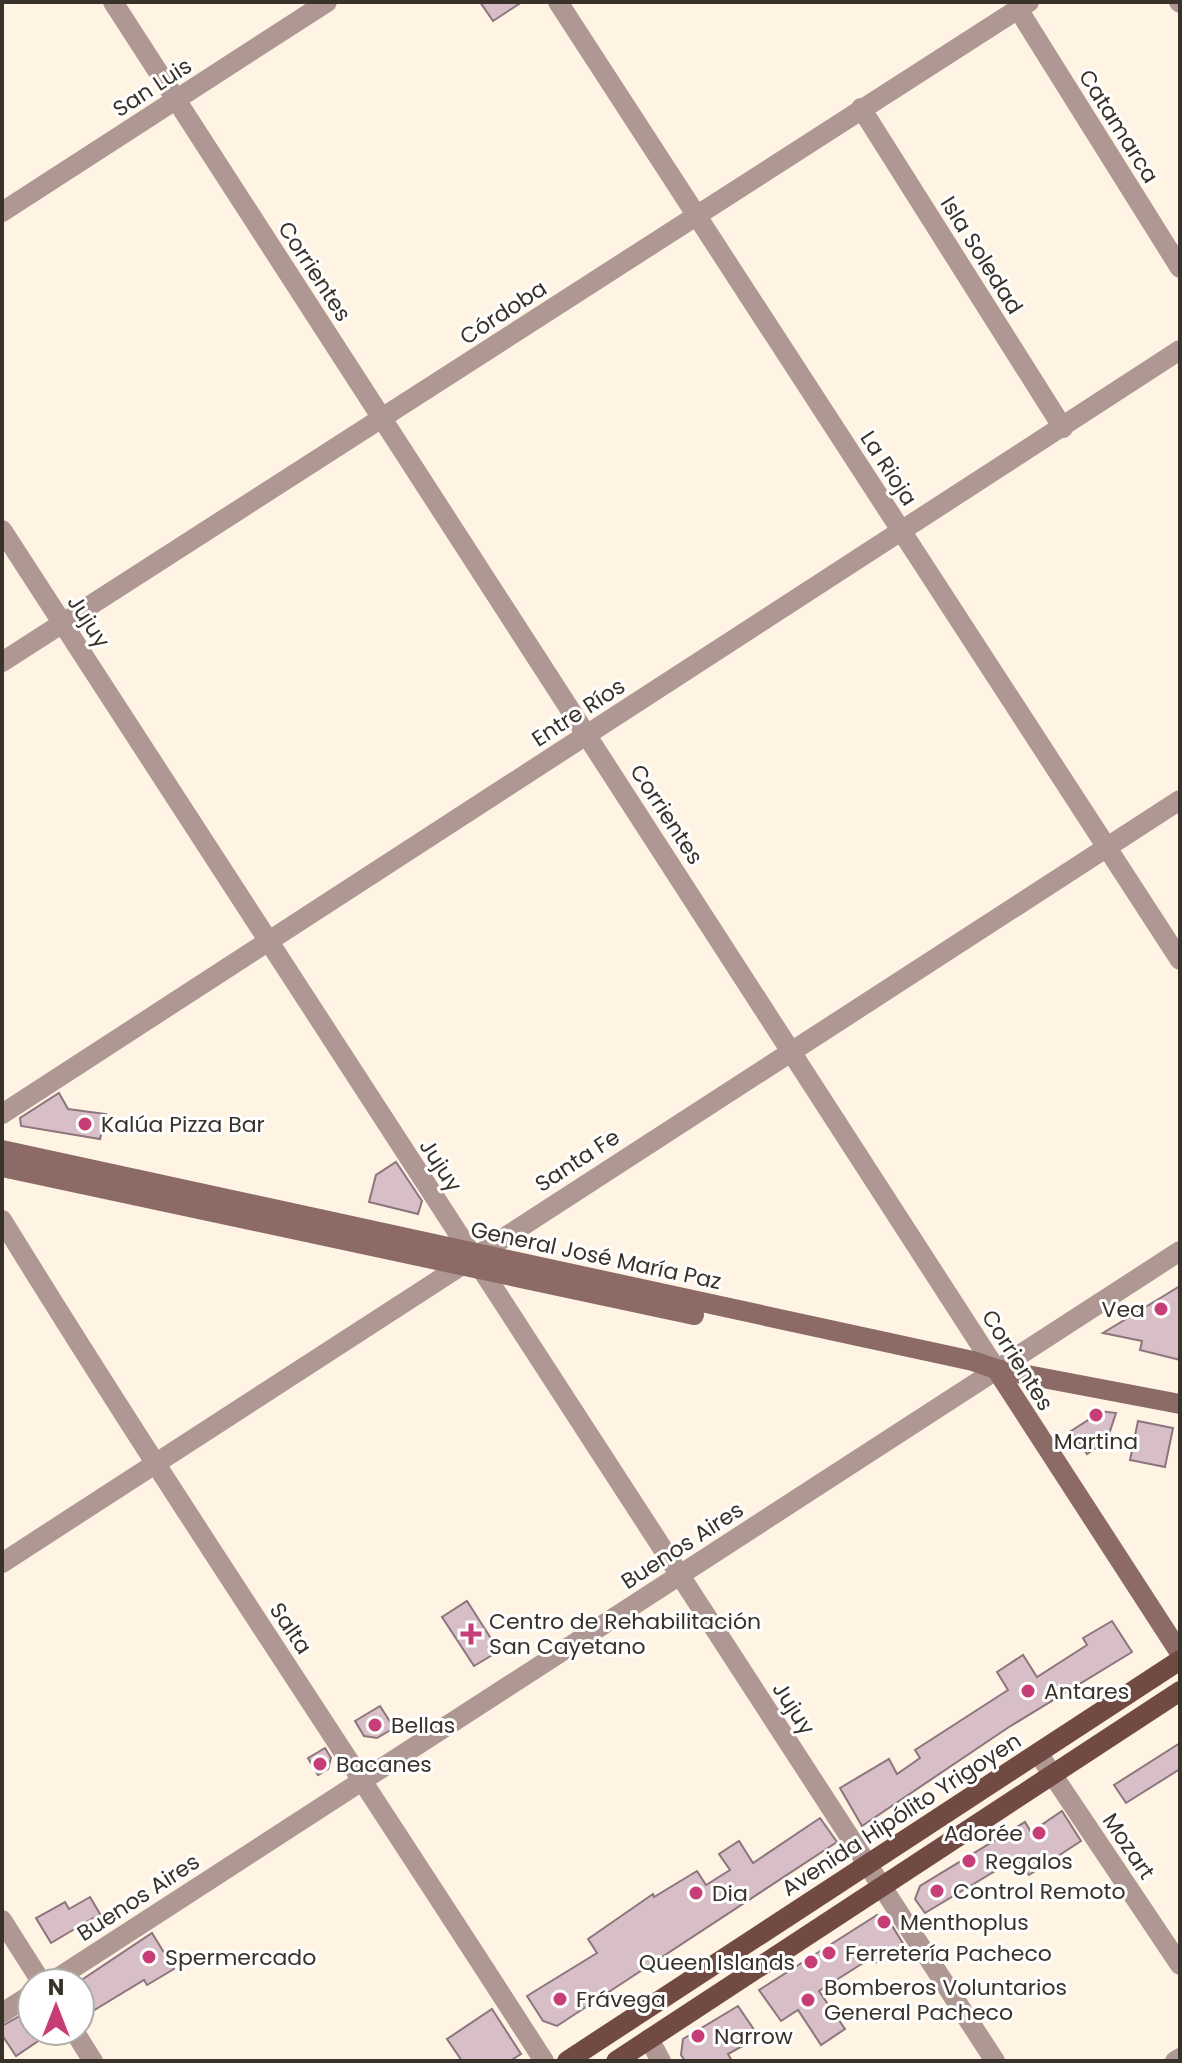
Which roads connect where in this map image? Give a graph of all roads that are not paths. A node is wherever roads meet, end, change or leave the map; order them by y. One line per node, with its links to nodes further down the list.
1 (113, 2): 5 (street, Corrientes)
2 (327, 2): 5 (street, San Luis)
3 (558, 2): 8 (street, La Rioja)
4 (1024, 6): 6 (street, Córdoba); 9 (street, Catamarca)
5 (177, 100): 7 (street, San Luis); 11 (street, Corrientes)
6 (861, 108): 8 (street, Córdoba); 12 (street, Isla Soledad)
7 (2, 212)
8 (697, 215): 11 (street, Córdoba); 14 (street, La Rioja)
9 (1180, 268)
10 (1180, 350): 12 (street, Entre Ríos)
11 (381, 419): 15 (street, Córdoba); 17 (street, Corrientes)
12 (1063, 428): 14 (street, Entre Ríos)
13 (2, 530): 15 (street, Jujuy)
14 (902, 532): 17 (street, Entre Ríos); 19 (street, La Rioja)
15 (62, 622): 16 (street, Córdoba); 20 (street, Jujuy)
16 (2, 662)
17 (587, 735): 20 (street, Entre Ríos); 22 (street, Corrientes)
18 (1180, 800): 19 (street, Santa Fe)
19 (1107, 849): 21 (street, La Rioja); 22 (street, Santa Fe)
20 (267, 940): 23 (street, Entre Ríos); 28 (street, Jujuy)
21 (1180, 960)
22 (791, 1050): 28 (street, Santa Fe); 29 (street, Corrientes)
23 (2, 1114)
24 (2, 1150): 28 (street, General José María Paz)
25 (2, 1167): 28 (street, General José María Paz)
26 (2, 1220): 31 (street, Salta)
27 (1180, 1251): 29 (street, Buenos Aires)
28 (472, 1259): 29 (street, General José María Paz); 31 (street, Santa Fe); 33 (street, Jujuy)
29 (994, 1376): 30 (street, General José María Paz); 33 (street, Buenos Aires); 34 (street, Corrientes)
30 (1180, 1404)
31 (153, 1465): 32 (street, Santa Fe); 39 (street, Salta)
32 (2, 1563)
33 (678, 1576): 39 (street, Buenos Aires); 40 (street, Jujuy)
34 (1180, 1653)
35 (1180, 1660): 37 (main road, Avenida Hipólito Yrigoyen)
36 (1180, 1691): 38 (main road)
37 (1038, 1753): 38 (street, Mozart); 40 (main road, Avenida Hipólito Yrigoyen)
38 (1052, 1774): 41 (main road); 43 (street, Mozart)
39 (363, 1780): 45 (street, Buenos Aires); 48 (street, Salta)
40 (868, 1865): 41 (street, Jujuy); 49 (main road, Avenida Hipólito Yrigoyen)
41 (880, 1886): 46 (main road); 52 (street, Jujuy)
42 (2, 1920): 44 (street)
43 (1180, 1965)
44 (32, 1967)
45 (75, 1967)
46 (649, 2039): 50 (main road); 51 (street)
47 (1180, 2058): 53 (street)
48 (544, 2061)
49 (567, 2061)
50 (616, 2061)
51 (661, 2061)
52 (995, 2061)
53 (1175, 2061)

